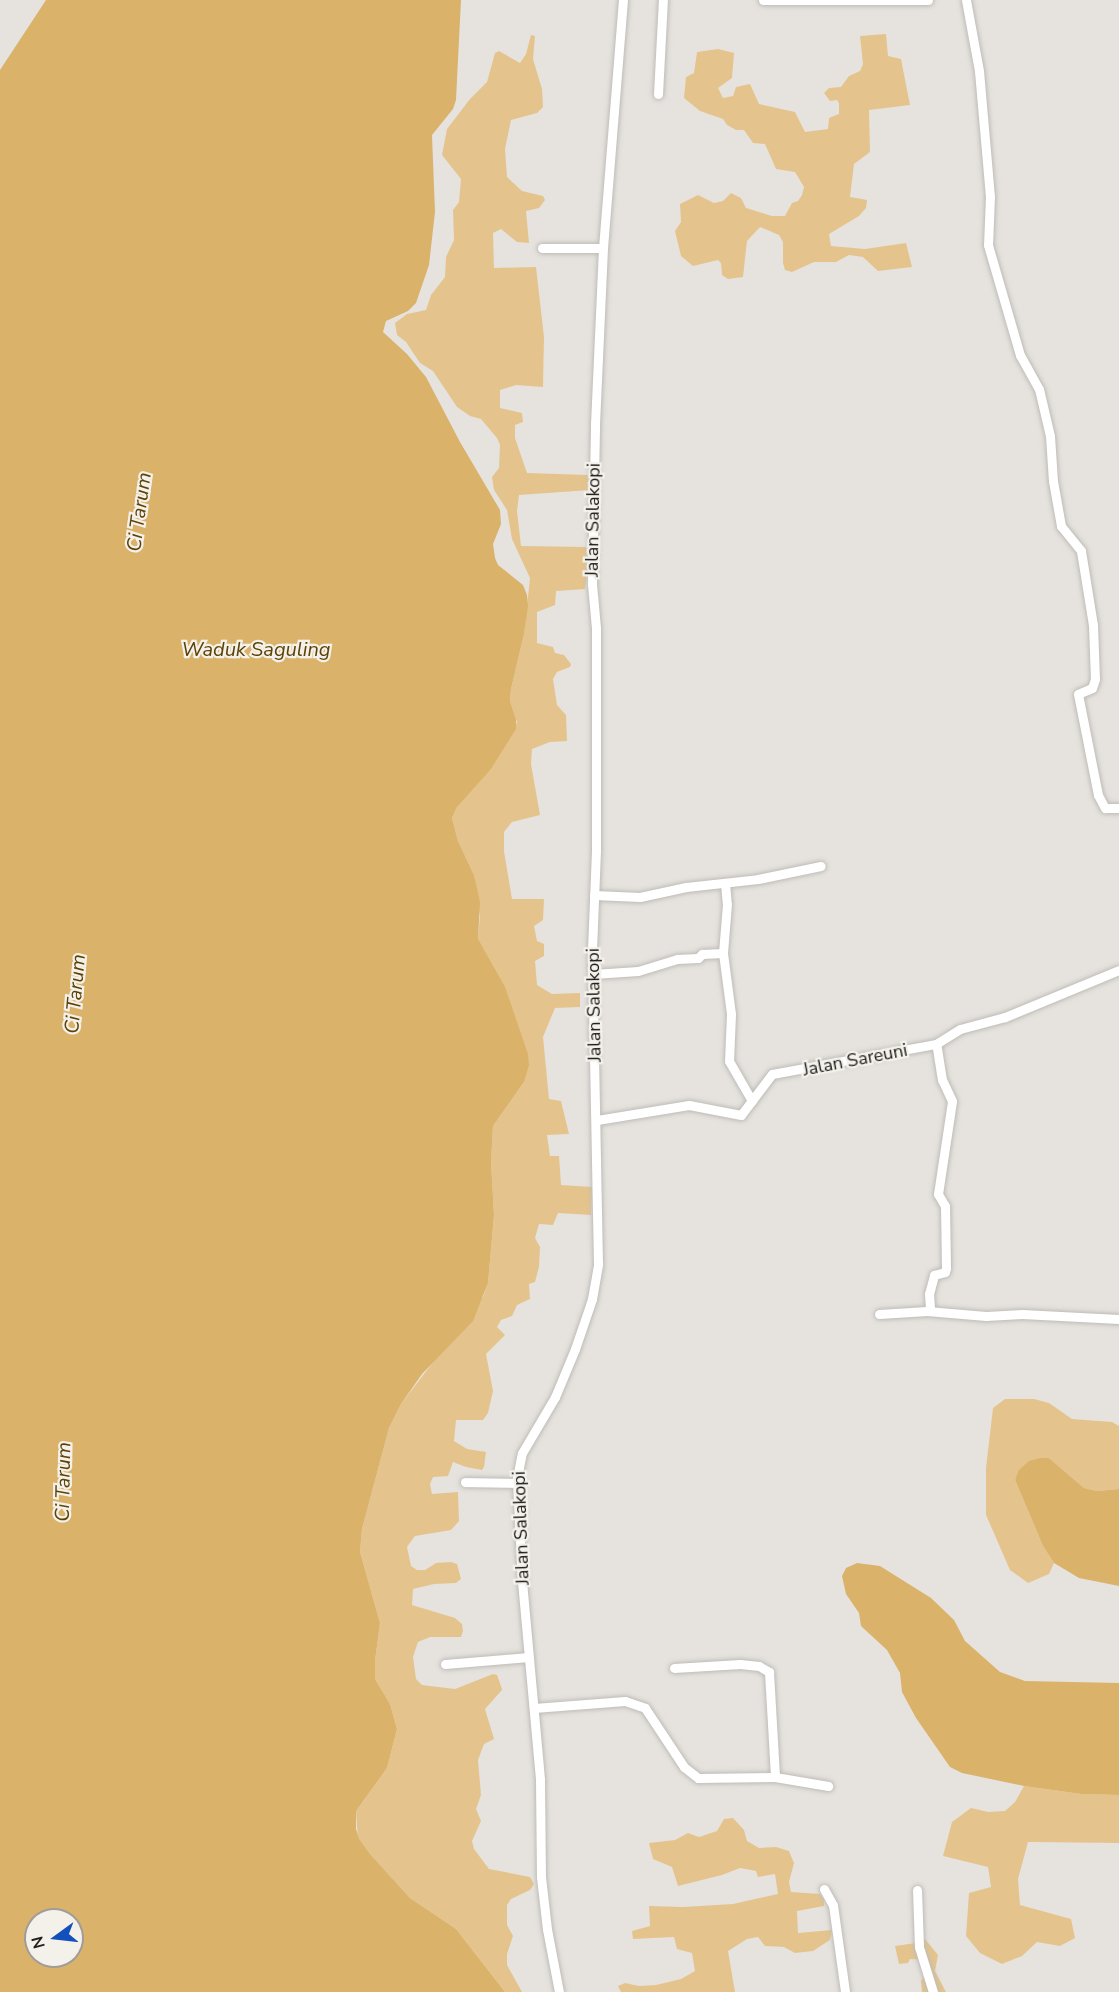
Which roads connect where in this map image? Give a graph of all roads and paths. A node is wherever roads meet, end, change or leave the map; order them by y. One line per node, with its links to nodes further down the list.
1 (623, 0): 8 (street, Jalan Salakopi)
2 (663, 0): 6 (street)
3 (763, 0): 4 (street)
4 (928, 0)
5 (966, 0): 9 (street)
6 (658, 94)
7 (542, 248): 8 (street)
8 (603, 248): 12 (street, Jalan Salakopi)
9 (1119, 808)
10 (821, 866): 11 (street)
11 (725, 883): 12 (street); 13 (street)
12 (594, 895): 15 (street, Jalan Salakopi)
13 (723, 953): 15 (street); 17 (street)
14 (1119, 970): 16 (street, Jalan Sareuni)
15 (593, 974): 18 (street, Jalan Salakopi)
16 (936, 1044): 17 (street, Jalan Sareuni); 19 (street)
17 (752, 1101): 18 (street, Jalan Sareuni)
18 (597, 1120): 23 (street, Jalan Salakopi)
19 (927, 1311): 20 (street); 21 (street)
20 (879, 1314)
21 (1119, 1319)
22 (465, 1482): 23 (street)
23 (516, 1483): 24 (street, Jalan Salakopi)
24 (529, 1656): 25 (street); 27 (street, Jalan Salakopi)
25 (445, 1664)
26 (674, 1668): 28 (street)
27 (534, 1708): 28 (street); 32 (street, Jalan Salakopi)
28 (775, 1777): 29 (street)
29 (828, 1786)
30 (824, 1889): 33 (street)
31 (917, 1890): 34 (street)
32 (559, 1992)
33 (845, 1992)
34 (933, 1992)

